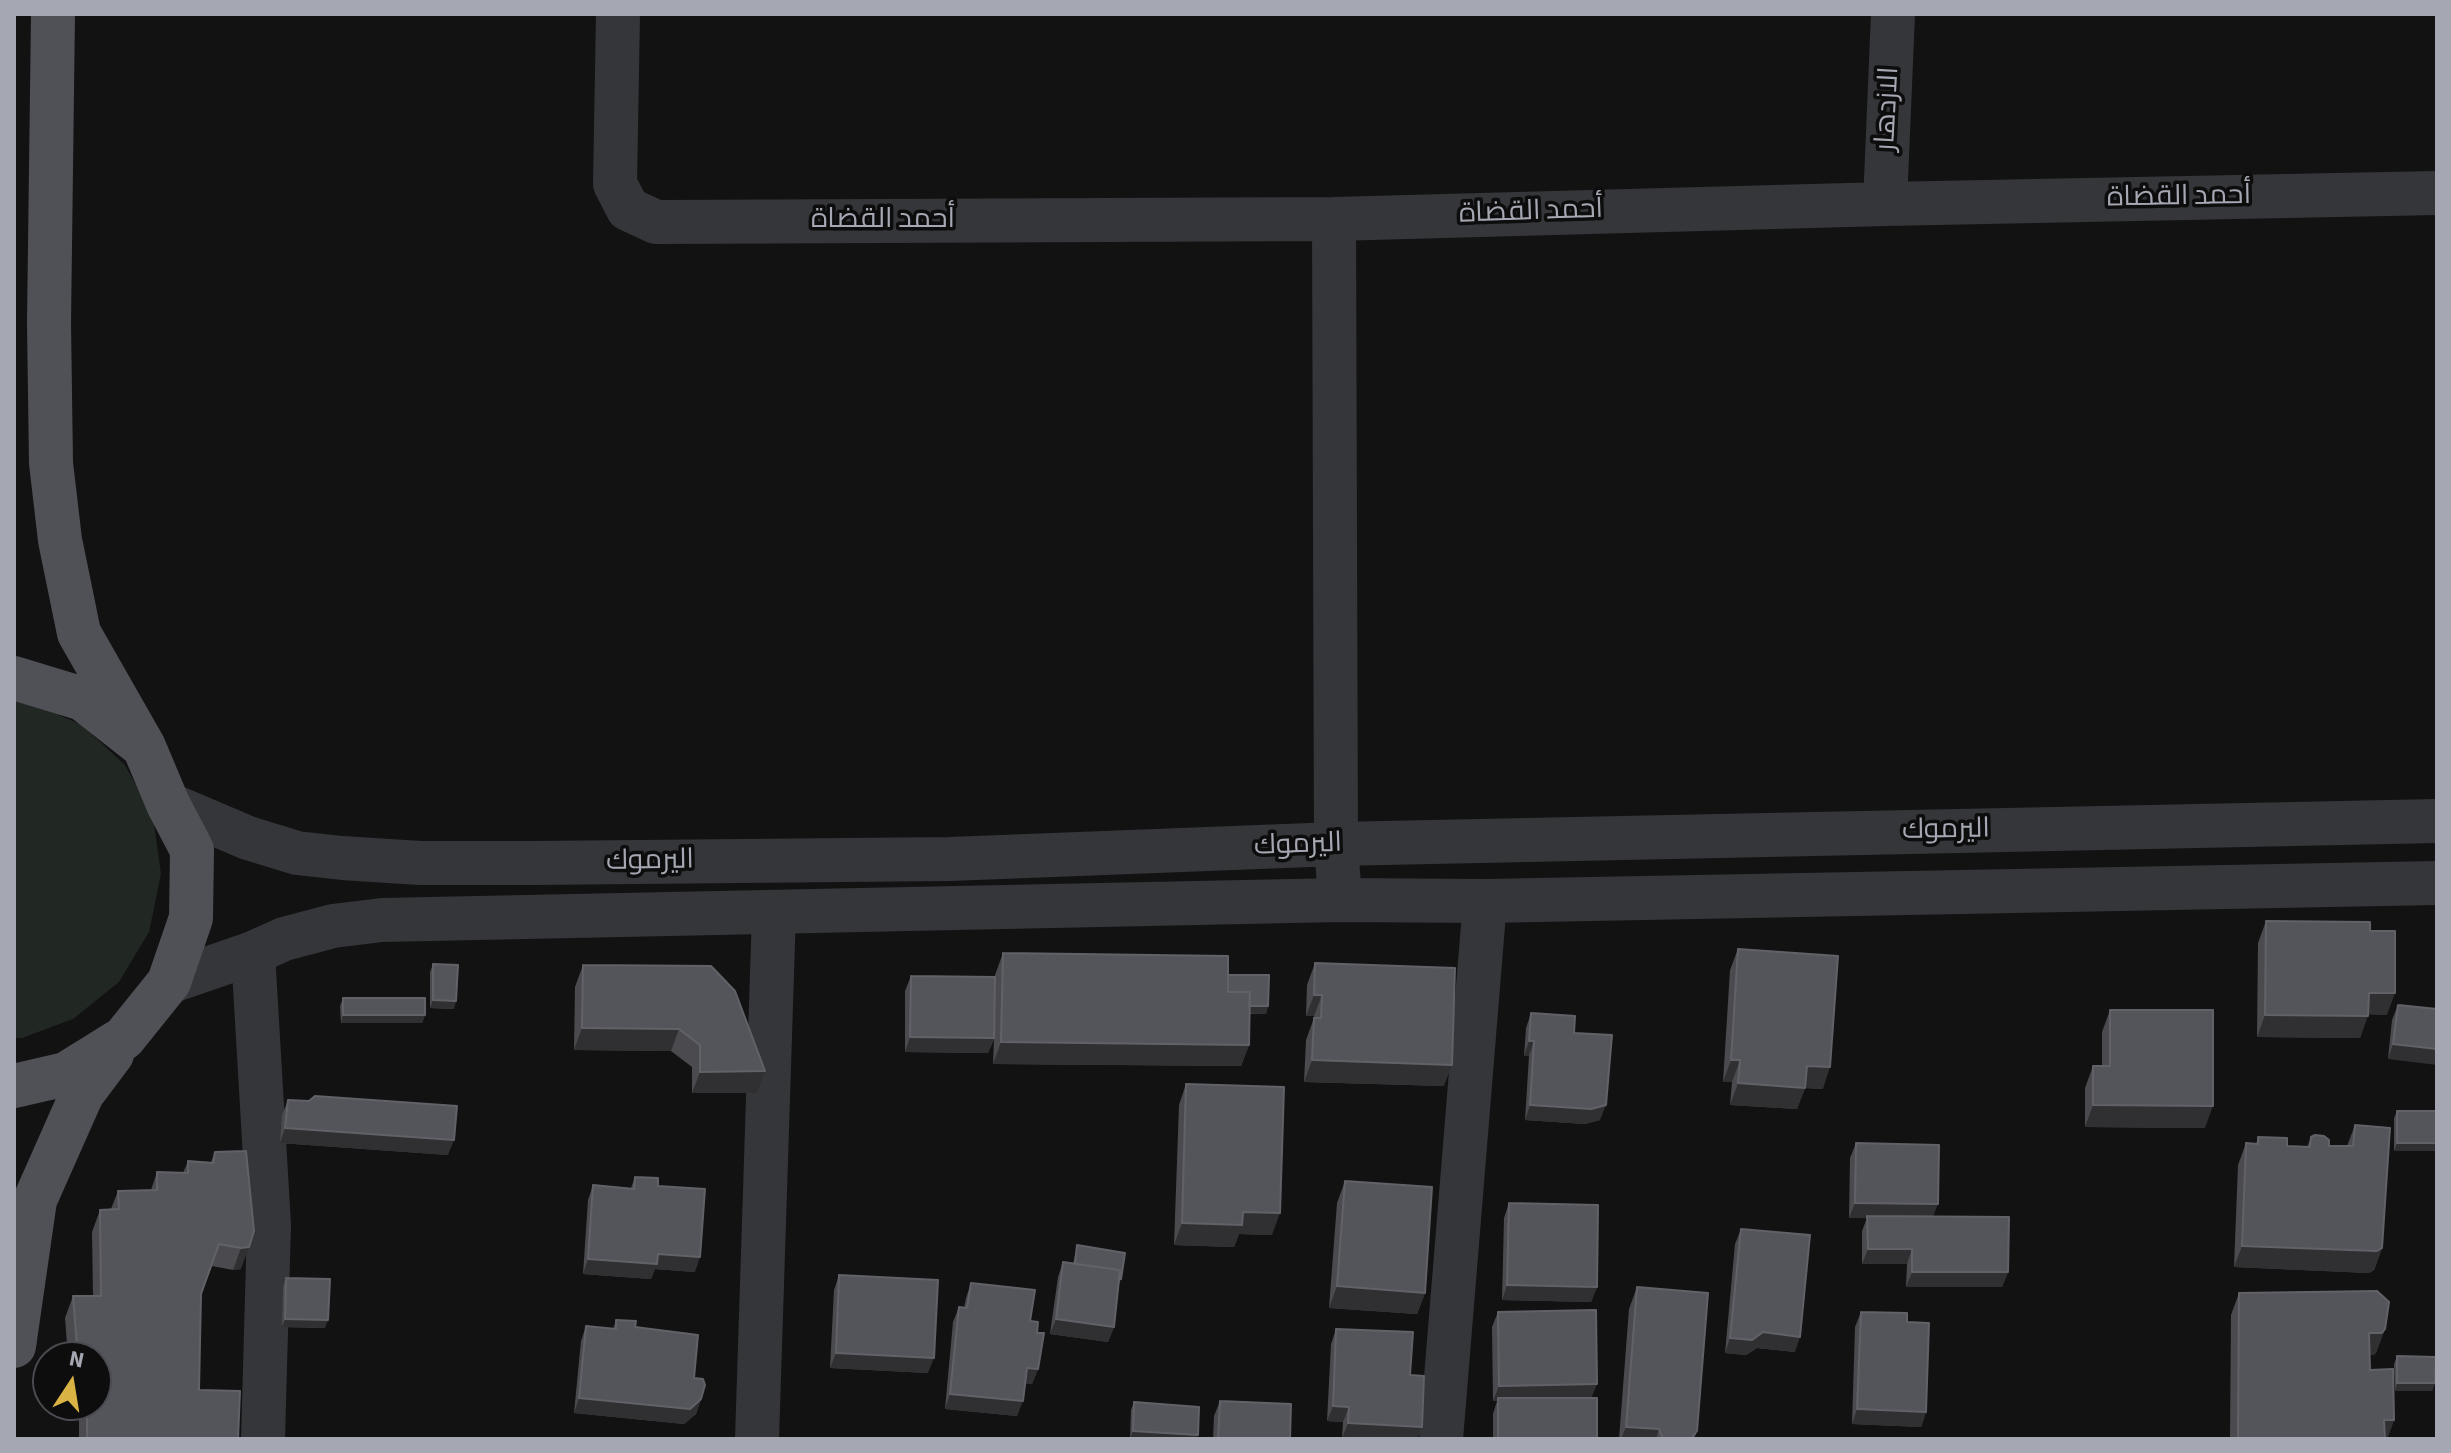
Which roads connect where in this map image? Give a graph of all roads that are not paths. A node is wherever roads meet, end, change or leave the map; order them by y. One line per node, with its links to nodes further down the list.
1 (53, 14): 8 (main road)
2 (618, 14): 6 (street, أحمد القضاة)
3 (1893, 14): 5 (street, الازدهار)
4 (2437, 193): 5 (street, أحمد القضاة)
5 (1885, 204): 6 (street, أحمد القضاة)
6 (1334, 219): 11 (street)
7 (14, 678): 8 (main road)
8 (144, 747): 9 (main road)
9 (168, 804): 11 (street, اليرموك); 17 (main road)
10 (2437, 821): 11 (street, اليرموك)
11 (1336, 844): 13 (street)
12 (2437, 883): 14 (street, اليرموك)
13 (1340, 900): 14 (street, اليرموك); 15 (street, اليرموك)
14 (1485, 901): 23 (street)
15 (774, 912): 16 (street, اليرموك); 22 (street)
16 (253, 953): 17 (street, اليرموك); 21 (street)
17 (169, 982): 18 (main road)
18 (124, 1038): 19 (main road); 20 (main road)
19 (14, 1086)
20 (14, 1346)
21 (263, 1439)
22 (757, 1439)
23 (1441, 1439)

